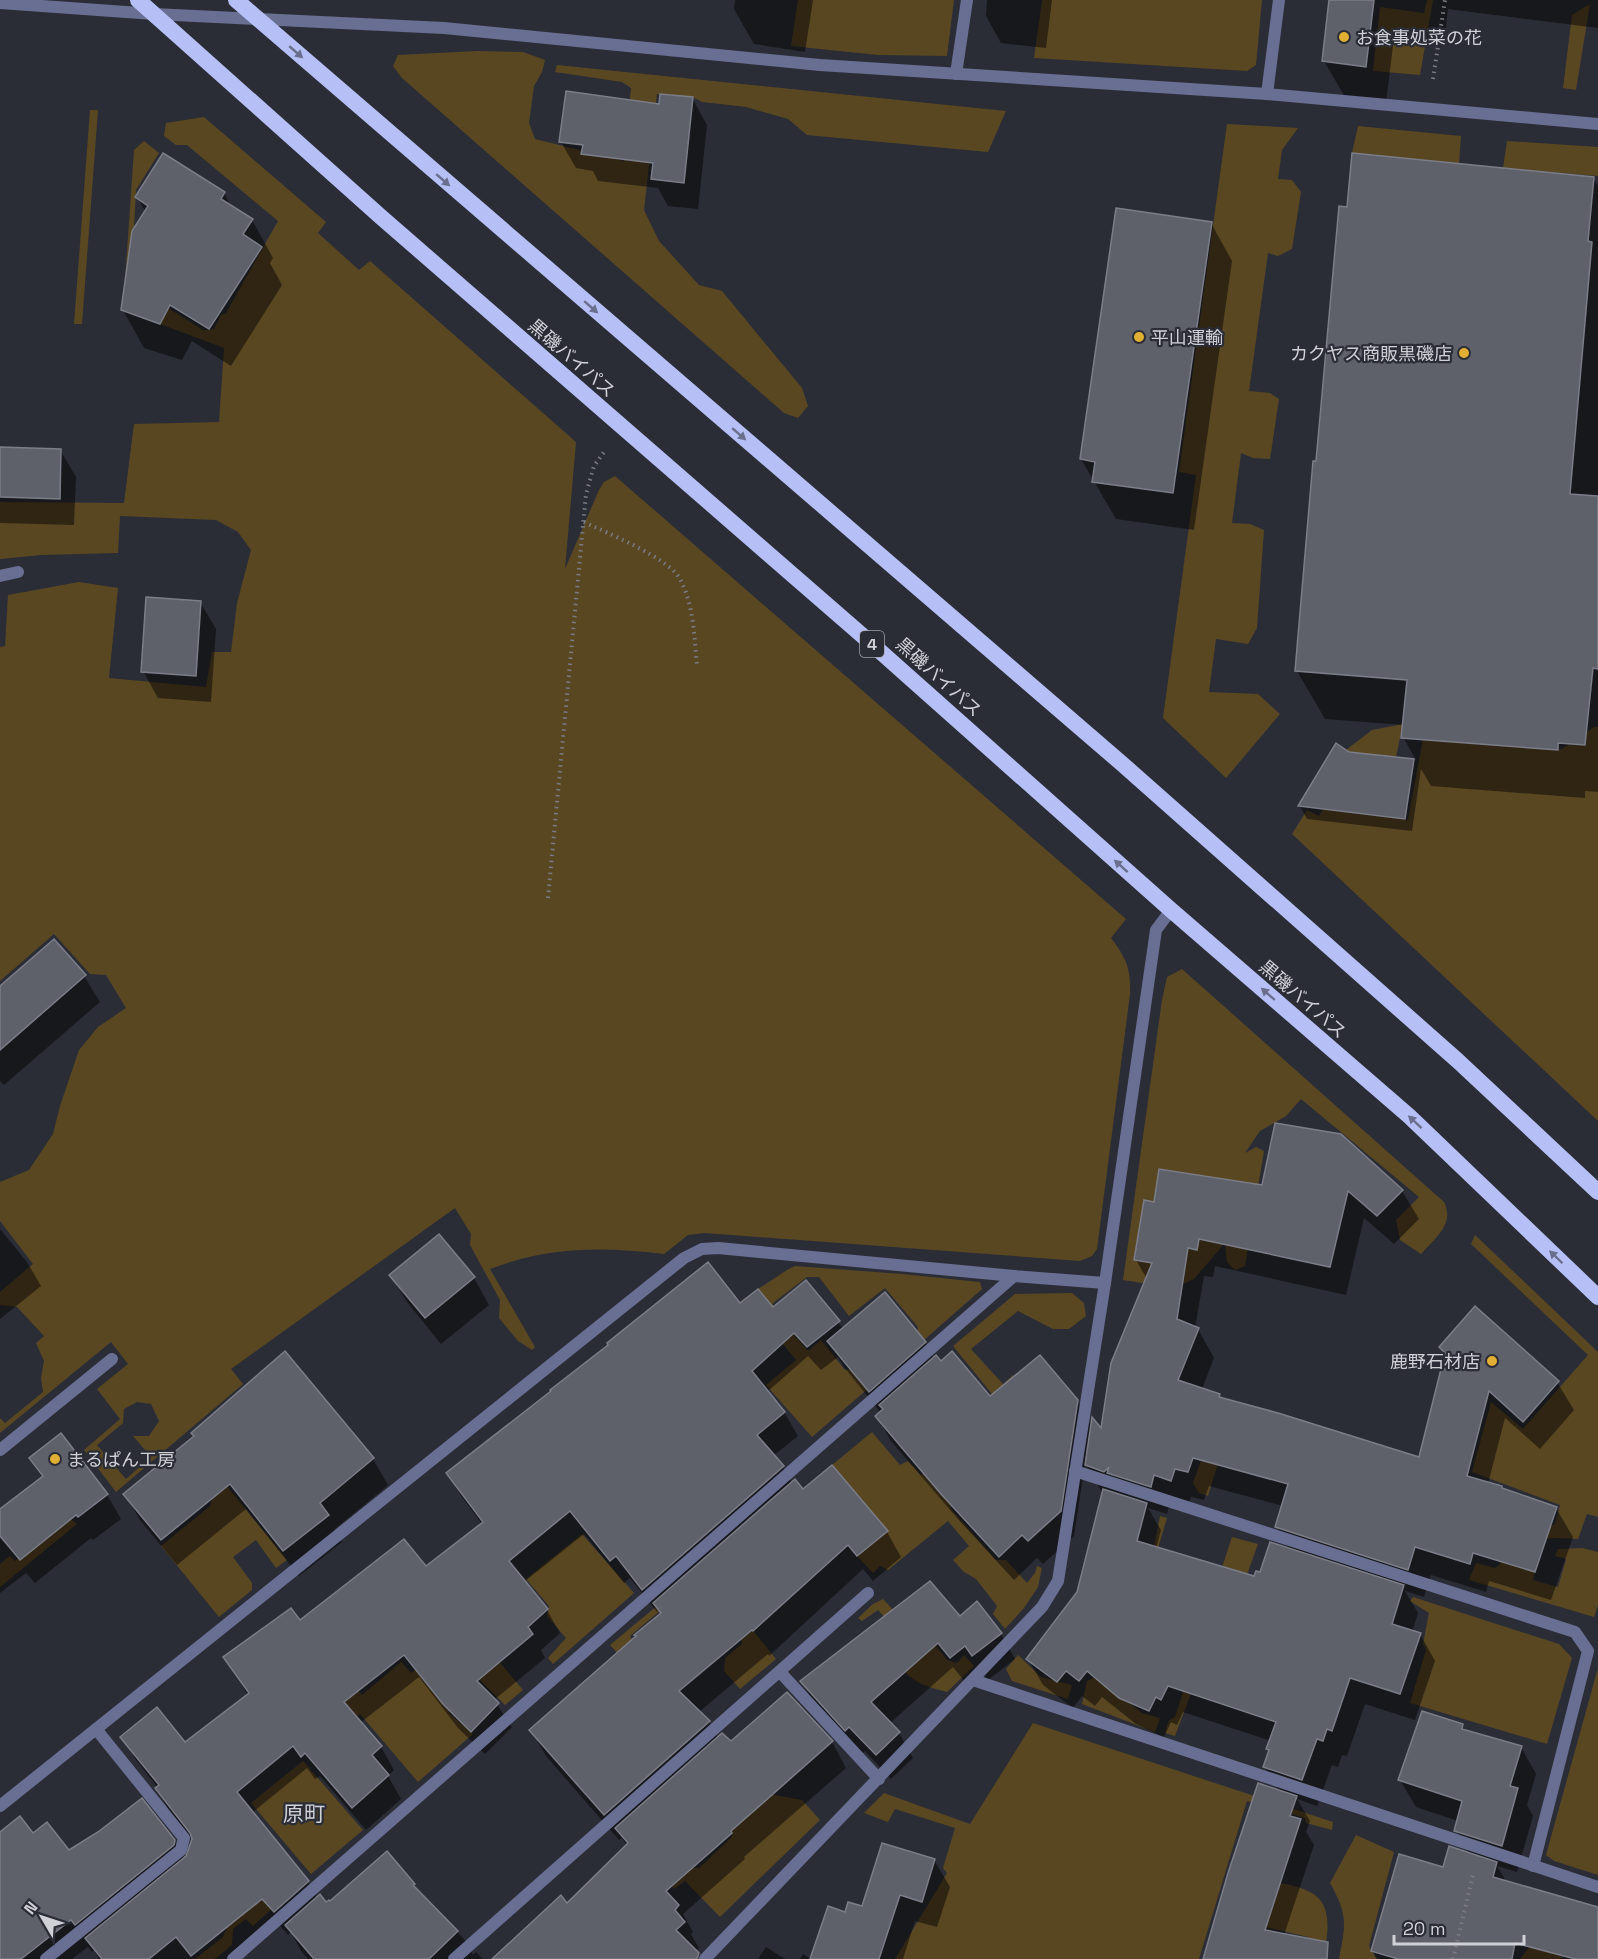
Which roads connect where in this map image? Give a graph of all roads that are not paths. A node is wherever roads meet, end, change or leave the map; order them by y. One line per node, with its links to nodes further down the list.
1 (138, 0): 6 (highway, 黒磯バイパス / 4)
2 (236, 0): 7 (highway)
3 (967, 0): 8 (street)
4 (1279, 0): 9 (street)
5 (0, 3): 6 (street)
6 (154, 14): 7 (street); 13 (highway, 黒磯バイパス / 4, one-way to 6)
7 (258, 19): 8 (street); 14 (highway, one-way to 14)
8 (956, 74): 9 (street)
9 (1267, 94): 10 (street)
10 (1598, 124)
11 (18, 572): 12 (street)
12 (0, 576)
13 (1171, 910): 16 (street); 17 (highway, 黒磯バイパス / 4, one-way to 13)
14 (1598, 1192)
15 (1014, 1276): 16 (street); 24 (street); 30 (street)
16 (1105, 1283): 20 (street)
17 (1598, 1297)
18 (112, 1359): 19 (street)
19 (0, 1450)
20 (1075, 1472): 23 (street); 27 (street)
21 (868, 1593): 22 (street)
22 (780, 1672): 25 (street); 31 (street)
23 (973, 1680): 25 (street); 27 (street)
24 (96, 1729): 26 (street); 29 (street)
25 (879, 1779): 32 (street)
26 (0, 1806)
27 (1533, 1866): 28 (street)
28 (1598, 1887)
29 (46, 1959)
30 (234, 1959)
31 (454, 1959)
32 (705, 1959)

